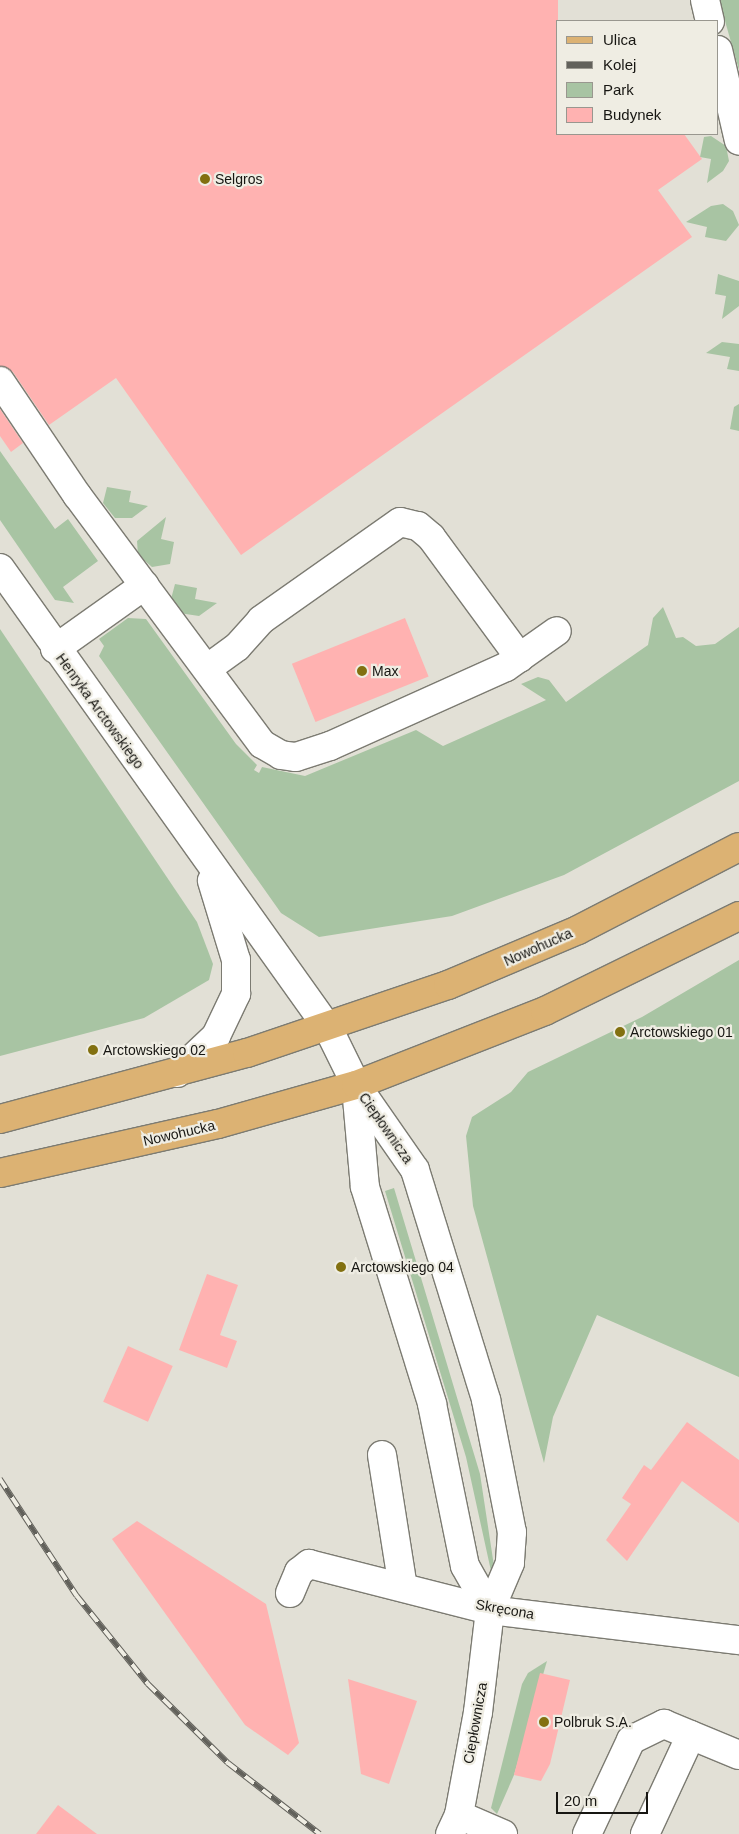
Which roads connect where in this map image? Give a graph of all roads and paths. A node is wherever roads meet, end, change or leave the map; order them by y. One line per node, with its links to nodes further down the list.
1 (705, 0): 2 (street)
2 (710, 20)
3 (719, 54): 4 (street)
4 (739, 140)
5 (0, 381): 7 (street)
6 (0, 568): 9 (street, Henryka Arctowskiego)
7 (145, 585): 9 (street); 11 (street)
8 (557, 631): 10 (street)
9 (55, 649): 13 (street, Henryka Arctowskiego)
10 (514, 650): 11 (street); 11 (street)
11 (208, 668)
12 (739, 847): 15 (main road, Nowohucka)
13 (202, 851): 15 (street, Henryka Arctowskiego); 16 (street, Henryka Arctowskiego)
14 (739, 916): 17 (main road, Nowohucka)
15 (328, 1028): 16 (main road, Nowohucka); 17 (street)
16 (177, 1073): 18 (main road, Nowohucka)
17 (356, 1085): 19 (main road, Nowohucka); 23 (street, Ciepłownicza); 23 (street, Ciepłownicza)
18 (0, 1119)
19 (0, 1173)
20 (382, 1455): 21 (street)
21 (403, 1587): 22 (street, Skręcona); 23 (street, Skręcona)
22 (290, 1593)
23 (490, 1610): 24 (street, Skręcona); 27 (street, Ciepłownicza)
24 (739, 1640)
25 (691, 1735): 26 (street); 29 (street); 30 (street)
26 (739, 1755)
27 (454, 1824): 28 (street)
28 (503, 1834)
29 (587, 1834)
30 (645, 1834)

